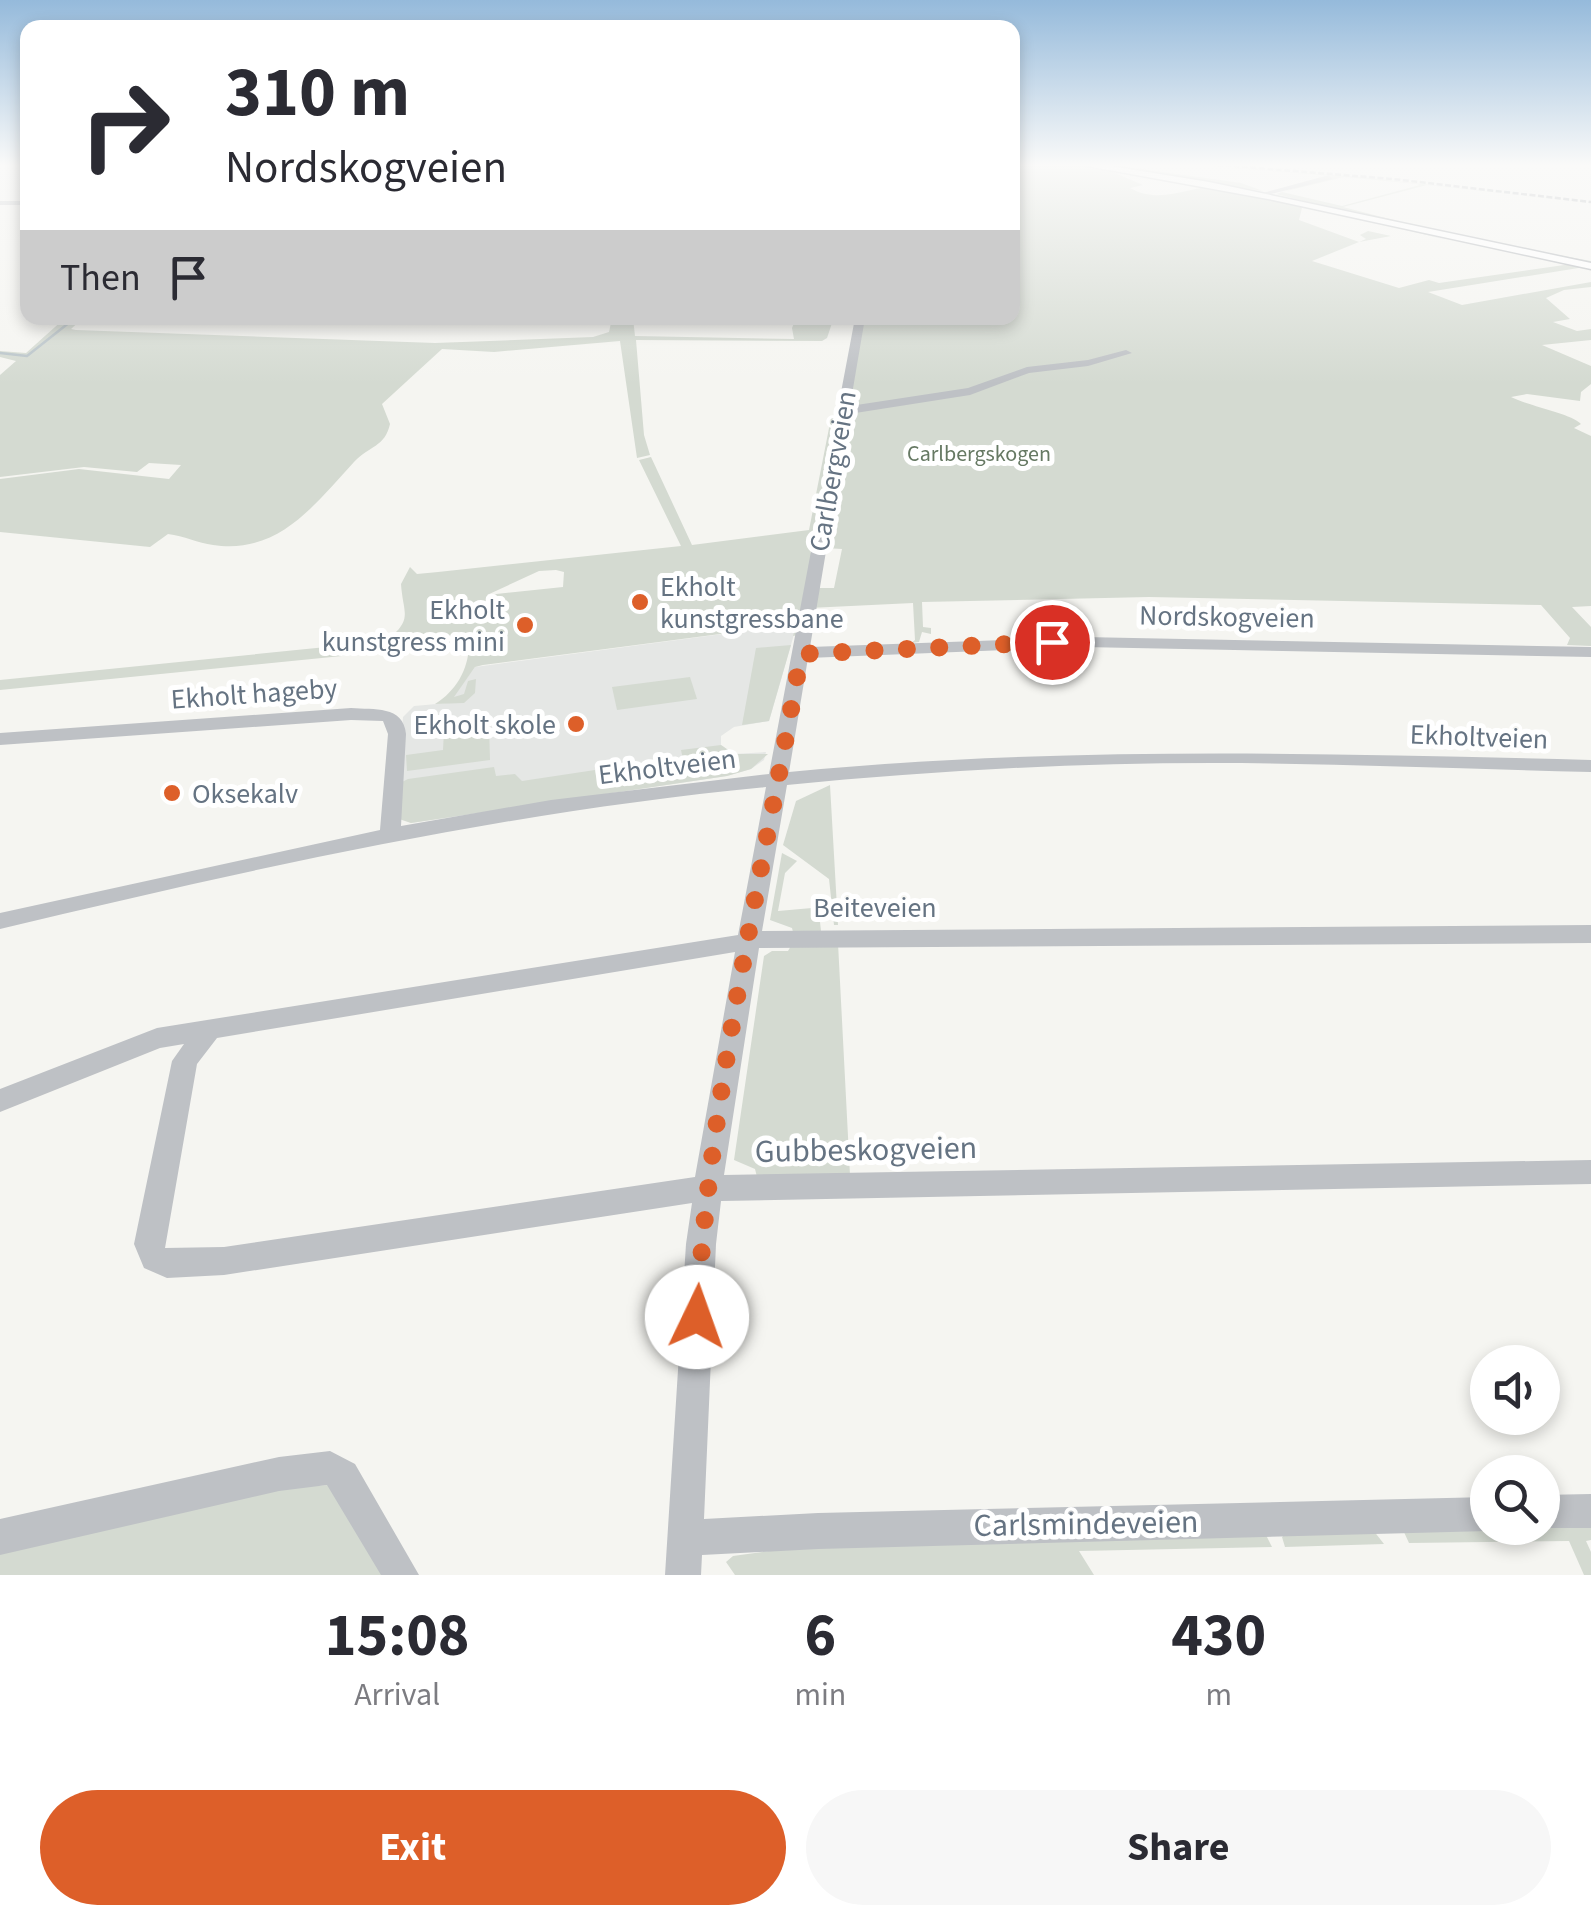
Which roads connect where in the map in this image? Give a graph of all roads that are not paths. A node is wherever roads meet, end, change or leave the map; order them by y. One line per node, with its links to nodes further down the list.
1 (1442, 238): 2 (main road)
2 (1591, 266)
3 (859, 325): 5 (street, Carlbergveien)
4 (1126, 353): 5 (street)
5 (844, 411): 7 (street, Carlbergveien)
6 (1591, 652): 7 (street, Nordskogveien)
7 (801, 654): 10 (street, Carlbergveien)
8 (0, 738): 11 (street, Ekholt hageby)
9 (1591, 766): 10 (street, Ekholtveien)
10 (780, 780): 11 (street, Ekholtveien); 14 (street, Carlbergveien)
11 (390, 836): 12 (street, Ekholtveien)
12 (0, 921)
13 (1591, 934): 14 (street, Beiteveien)
14 (748, 942): 15 (street, Beiteveien); 18 (street, Carlbergveien)
15 (211, 1027): 16 (street, Beiteveien); 18 (street, Gubbeskogveien)
16 (0, 1101)
17 (1591, 1172): 18 (street, Gubbeskogveien)
18 (707, 1188): 23 (street, Carlbergveien)
19 (1591, 1511): 20 (street)
20 (1560, 1512)
21 (1470, 1514): 23 (street, Carlsmindeveien)
22 (0, 1537): 24 (street)
23 (686, 1538): 25 (street, Carlbergveien)
24 (401, 1575)
25 (683, 1575)

